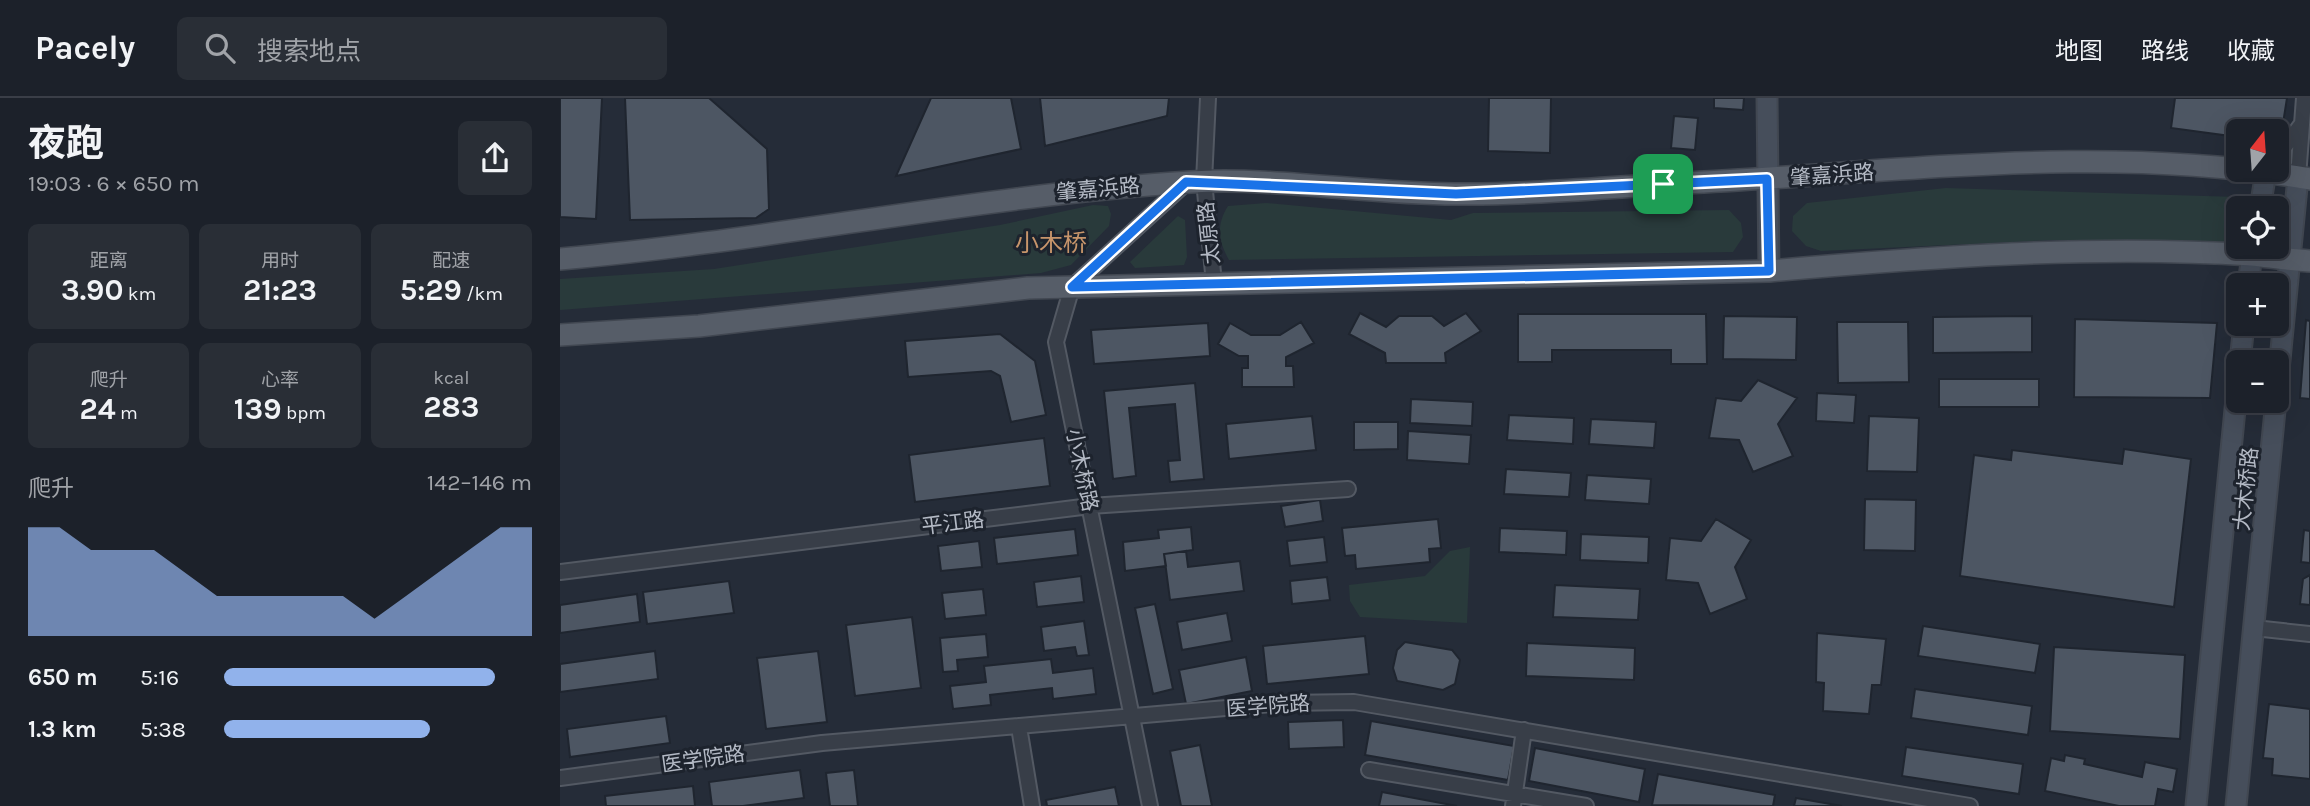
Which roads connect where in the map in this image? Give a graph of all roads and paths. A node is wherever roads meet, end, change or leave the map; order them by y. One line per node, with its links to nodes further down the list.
1 (1208, 98): 9 (street, 太原路)
2 (1767, 98): 8 (street)
3 (2304, 98): 4 (street)
4 (2302, 124): 5 (street); 7 (street)
5 (2289, 141)
6 (2226, 165): 8 (main road, 肇嘉浜路)
7 (2304, 178): 12 (street, 大木桥路)
8 (1767, 179): 9 (main road, 肇嘉浜路); 13 (street)
9 (1195, 182): 11 (main road, 肇嘉浜路); 14 (street, 太原路); 15 (street)
10 (2226, 251): 13 (main road)
11 (560, 259)
12 (2300, 260): 21 (street, 大木桥路)
13 (1769, 271): 14 (main road)
14 (1214, 283): 15 (main road)
15 (1072, 287): 16 (main road); 19 (street, 小木桥路)
16 (560, 335)
17 (2235, 413): 34 (street, 大木桥路)
18 (1348, 489): 19 (street, 平江路)
19 (1090, 506): 20 (street, 平江路); 23 (street, 小木桥路)
20 (560, 572)
21 (2254, 628): 22 (street); 35 (street, 大木桥路)
22 (2310, 634)
23 (1132, 718): 24 (street, 医学院路); 25 (street, 医学院路); 31 (street, 小木桥路)
24 (1019, 727): 27 (street, 医学院路); 30 (street)
25 (1524, 730): 28 (street, 医学院路); 29 (street)
26 (1369, 770): 29 (street)
27 (560, 778)
28 (1886, 799): 33 (street, 医学院路)
29 (1513, 800): 32 (street)
30 (1032, 806)
31 (1150, 806)
32 (1586, 806)
33 (1970, 806)
34 (2196, 806)
35 (2236, 806)

